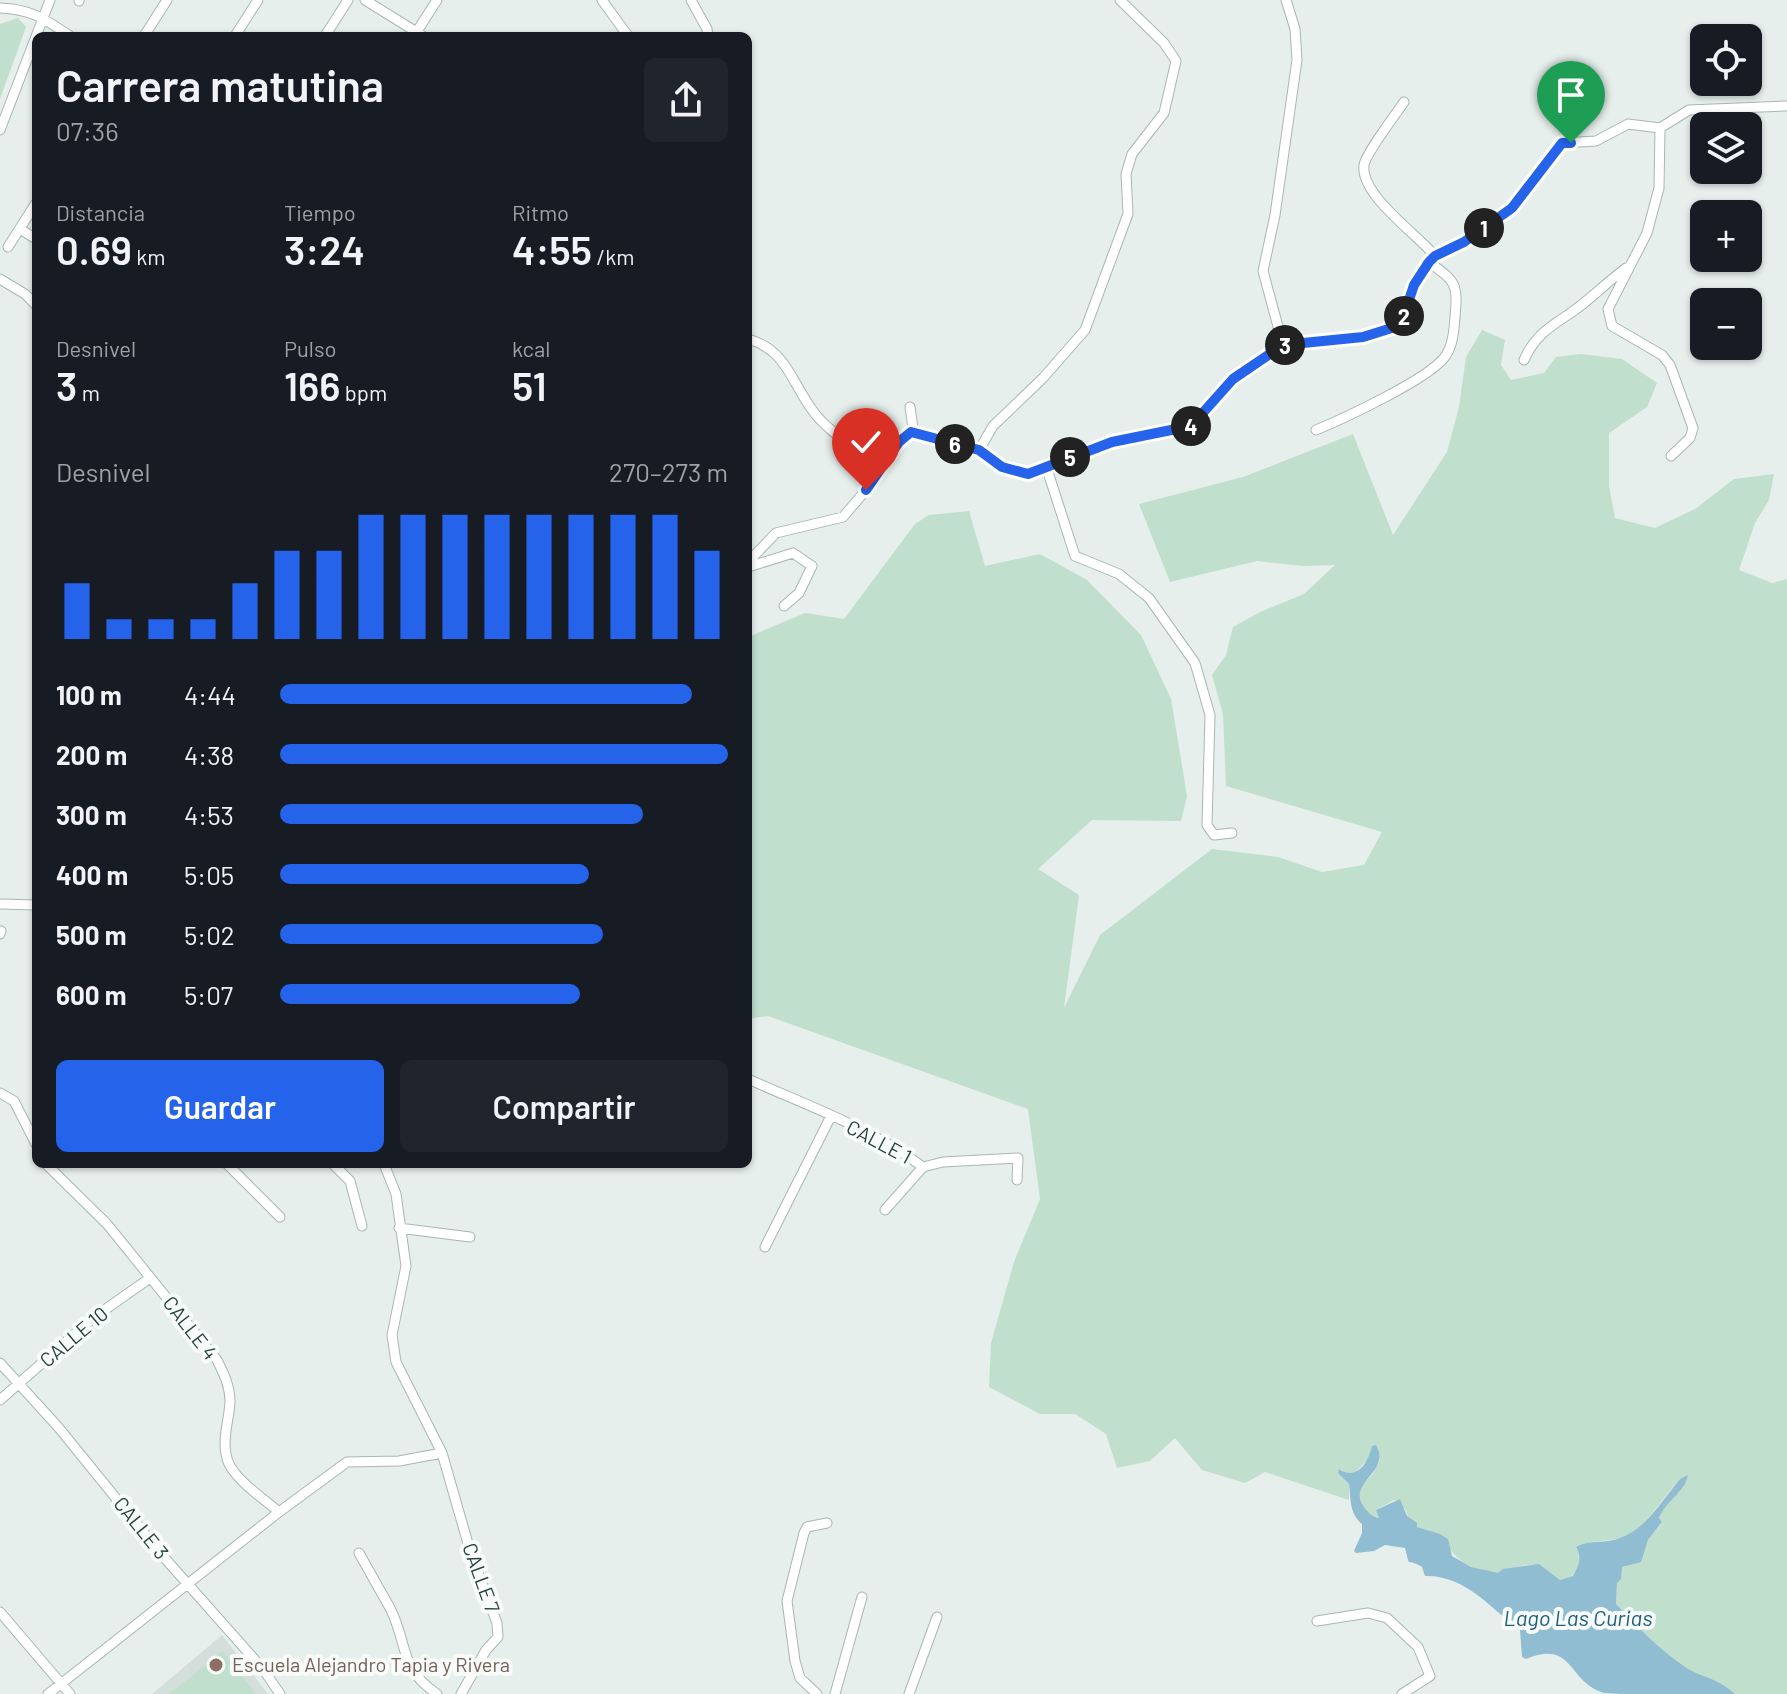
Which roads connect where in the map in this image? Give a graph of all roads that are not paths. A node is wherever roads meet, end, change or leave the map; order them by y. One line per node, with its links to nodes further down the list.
1 (50, 0): 12 (street)
2 (167, 0): 15 (street)
3 (258, 0): 16 (street)
4 (348, 0): 17 (street)
5 (365, 0): 18 (street)
6 (437, 0): 19 (street)
7 (602, 0): 20 (street)
8 (691, 0): 21 (street)
9 (1120, 0): 41 (street)
10 (1286, 0): 36 (street)
11 (0, 8): 12 (street)
12 (42, 17): 13 (street); 14 (street)
13 (36, 32)
14 (64, 32)
15 (147, 32)
16 (238, 32)
17 (328, 32)
18 (413, 32)
19 (420, 32)
20 (625, 32)
21 (707, 32)
22 (32, 44): 26 (street)
23 (1404, 102): 31 (street)
24 (1787, 106): 25 (street)
25 (1660, 128): 31 (street); 32 (street)
26 (0, 130)
27 (32, 210): 28 (street)
28 (20, 229): 29 (street); 30 (street)
29 (32, 236)
30 (8, 247)
31 (1432, 259): 36 (street); 39 (street)
32 (1629, 266): 37 (street); 42 (street)
33 (0, 279): 34 (street)
34 (32, 301)
35 (752, 340): 44 (street)
36 (1283, 345): 43 (street)
37 (1524, 360)
38 (910, 407): 40 (street)
39 (1316, 430)
40 (911, 432): 41 (street); 44 (street)
41 (979, 450): 43 (street)
42 (1671, 456)
43 (1046, 466): 48 (street)
44 (880, 469): 45 (street)
45 (752, 560)
46 (752, 563): 47 (street)
47 (784, 606)
48 (1232, 833)
49 (0, 904): 50 (street)
50 (32, 905)
51 (752, 1081): 53 (street, CALLE 1)
52 (0, 1093): 54 (street)
53 (831, 1116): 55 (street, CALLE 1); 66 (street)
54 (32, 1136)
55 (923, 1167): 60 (street, CALLE 1); 61 (street)
56 (50, 1168): 67 (street, CALLE 4)
57 (231, 1168): 62 (street)
58 (337, 1168): 63 (street)
59 (386, 1168): 64 (street, CALLE 7)
60 (1017, 1180)
61 (885, 1210)
62 (280, 1217)
63 (362, 1226)
64 (399, 1228): 65 (street); 71 (street, CALLE 7)
65 (470, 1237)
66 (765, 1247)
67 (150, 1278): 69 (street, CALLE 10); 72 (street, CALLE 4)
68 (0, 1363): 69 (street, CALLE 3)
69 (18, 1385): 70 (street, CALLE 10); 75 (street, CALLE 3)
70 (0, 1400)
71 (442, 1453): 72 (street); 85 (street, CALLE 7)
72 (279, 1512): 75 (street)
73 (827, 1523): 86 (street)
74 (359, 1553): 84 (street)
75 (187, 1583): 80 (street); 83 (street, CALLE 3)
76 (862, 1597): 87 (street)
77 (0, 1612): 80 (street)
78 (937, 1617): 88 (street)
79 (1317, 1621): 89 (street)
80 (61, 1684): 81 (street); 82 (street)
81 (48, 1694)
82 (70, 1694)
83 (280, 1694)
84 (437, 1694)
85 (461, 1694)
86 (817, 1694)
87 (835, 1694)
88 (909, 1694)
89 (1402, 1694)

